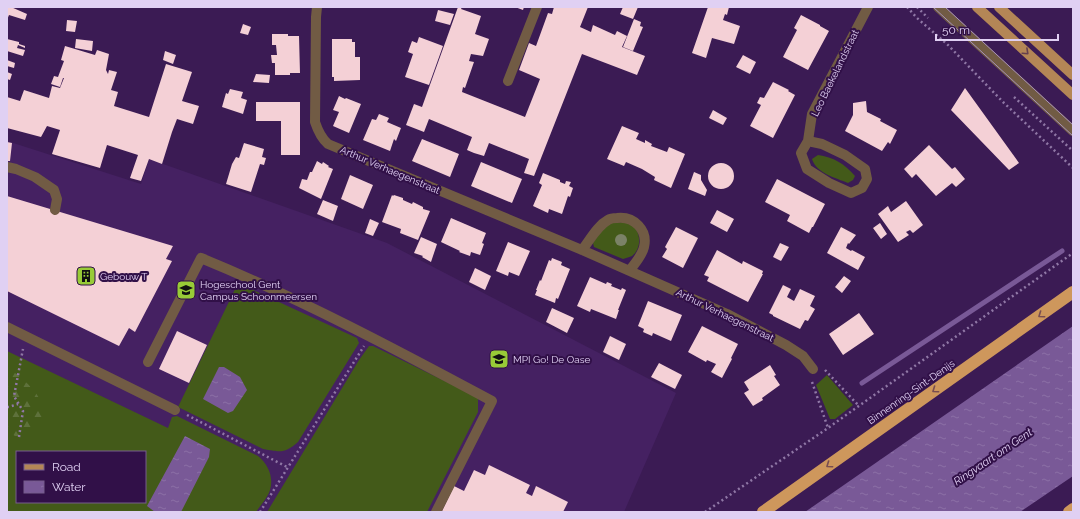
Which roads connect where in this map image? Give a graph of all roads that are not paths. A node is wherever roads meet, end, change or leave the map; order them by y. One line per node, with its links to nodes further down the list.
1 (317, 7): 14 (street, Arthur Verhaegenstraat)
2 (537, 7): 8 (street)
3 (868, 7): 11 (street, Leo Baekelandstraat)
4 (938, 7): 10 (street)
5 (977, 7): 9 (main road, one-way to 9)
6 (999, 7): 7 (main road)
7 (1073, 75)
8 (508, 82)
9 (1073, 95)
10 (1073, 131)
11 (808, 141): 11 (street, Leo Baekelandstraat)
12 (7, 167): 13 (street)
13 (55, 210)
14 (582, 250): 15 (street, Arthur Verhaegenstraat); 15 (street)
15 (630, 270): 19 (street, Arthur Verhaegenstraat)
16 (1073, 292): 23 (highway, Binnenring-Sint-Denijs, one-way to 23)
17 (7, 327): 20 (street)
18 (148, 362): 22 (street)
19 (813, 369)
20 (175, 410)
21 (1073, 509): 24 (highway)
22 (436, 512)
23 (763, 512)
24 (1069, 512)

